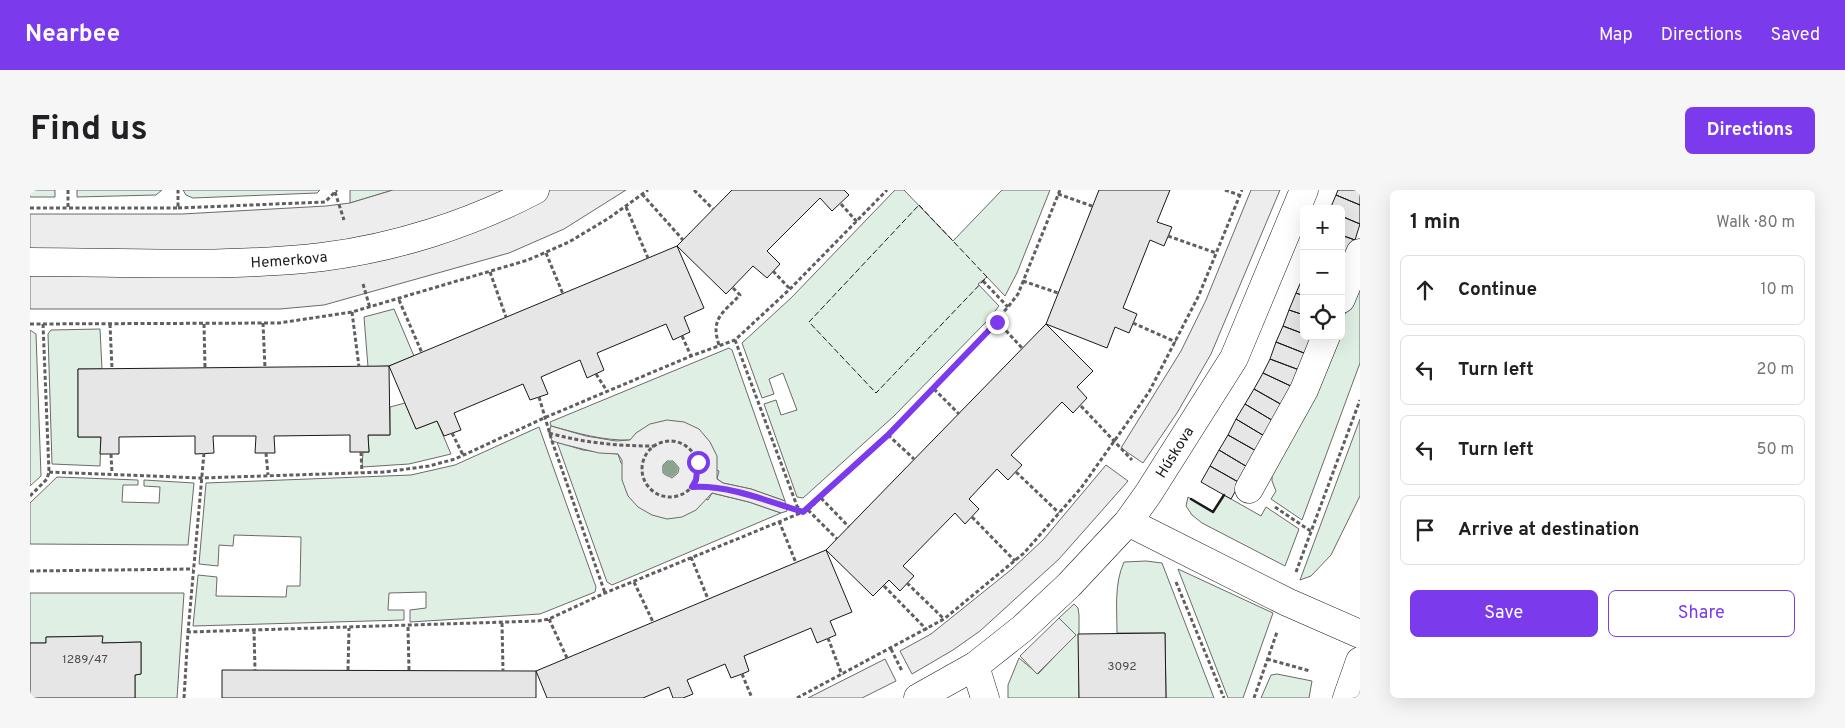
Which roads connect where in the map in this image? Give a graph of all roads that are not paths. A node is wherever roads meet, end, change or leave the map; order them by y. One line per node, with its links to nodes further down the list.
1 (535, 190): 4 (street, Hemerkova)
2 (1304, 190): 8 (street, Húskova)
3 (1360, 253): 5 (street)
4 (30, 262)
5 (1343, 295)
6 (1324, 340): 7 (street)
7 (1249, 489)
8 (1128, 522): 9 (street); 11 (street, Húskova)
9 (1360, 634)
10 (1360, 661): 14 (street)
11 (975, 666): 12 (street, Húskova); 13 (street)
12 (918, 698)
13 (985, 698)
14 (1347, 698)

